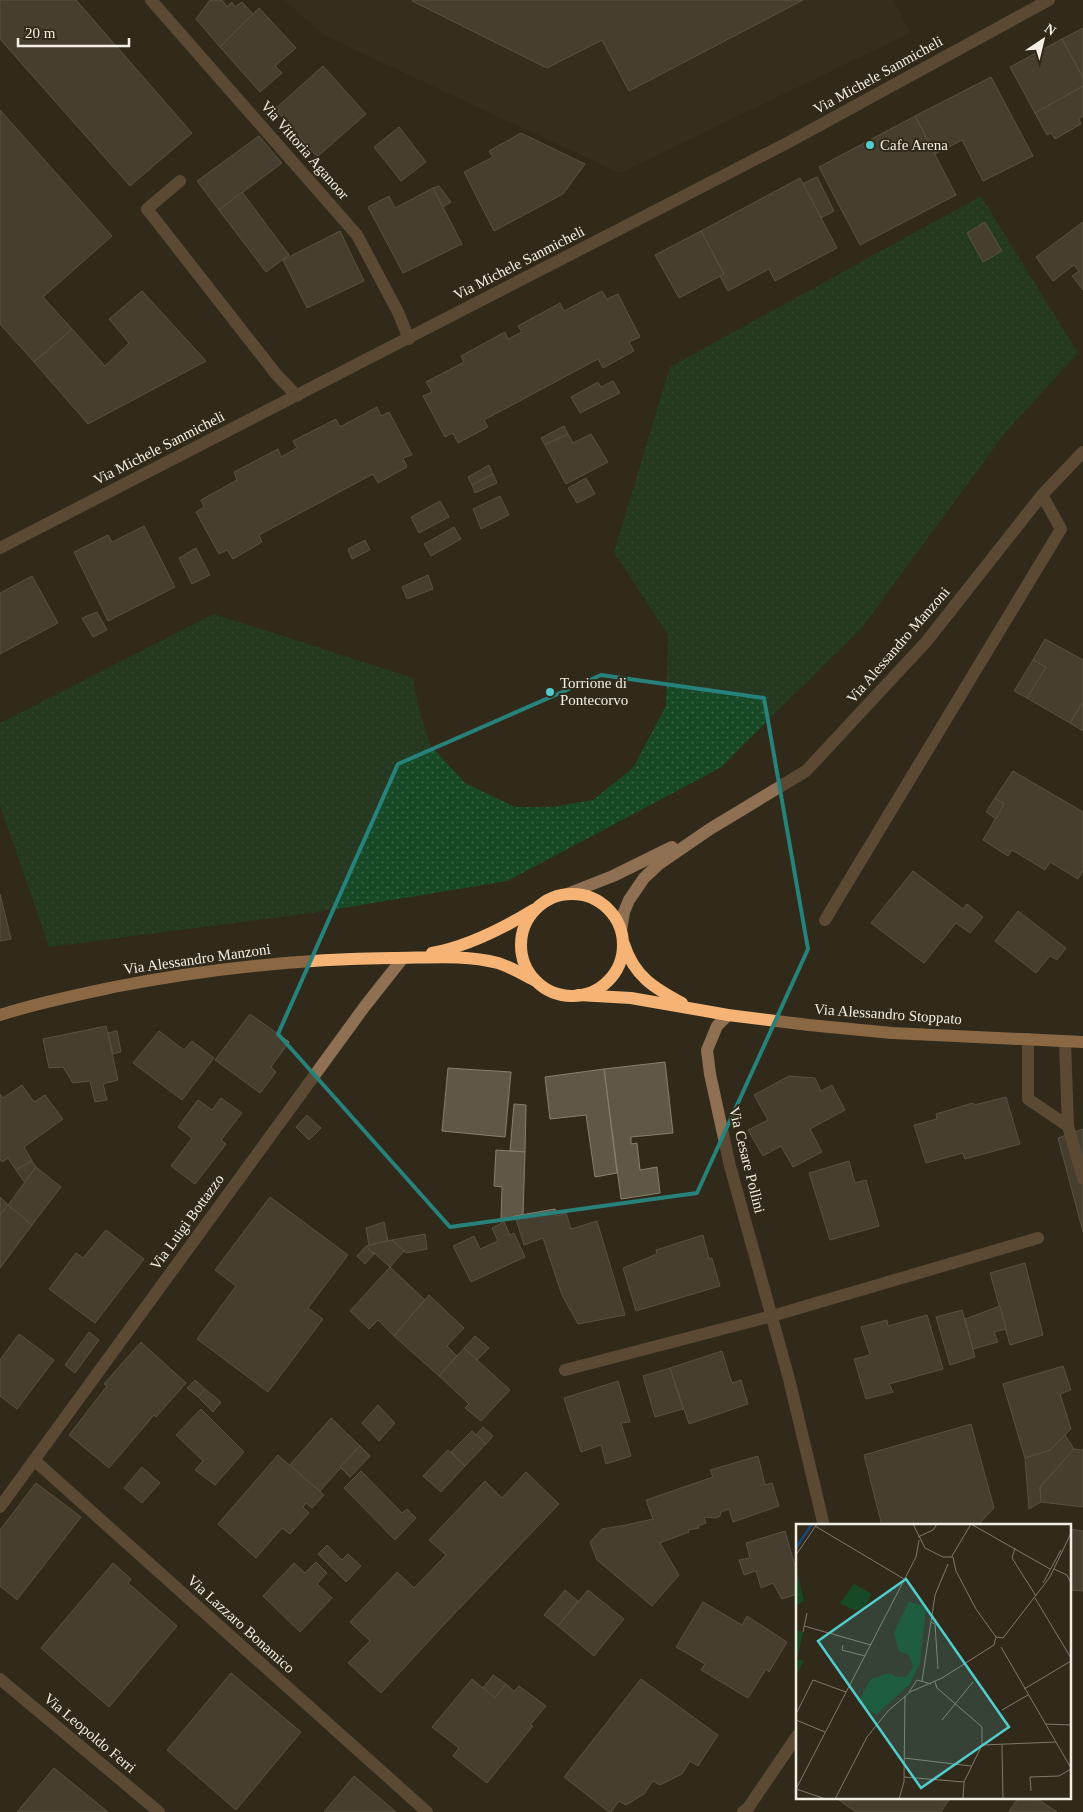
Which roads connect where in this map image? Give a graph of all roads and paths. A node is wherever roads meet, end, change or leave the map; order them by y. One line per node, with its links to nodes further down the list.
1 (151, 0): 4 (street, Via Vittoria Aganoor)
2 (1049, 0): 4 (street, Via Michele Sanmicheli)
3 (180, 181): 5 (street)
4 (409, 339): 5 (street, Via Michele Sanmicheli)
5 (296, 396): 8 (street, Via Michele Sanmicheli)
6 (1083, 452): 7 (street, Via Alessandro Manzoni)
7 (1042, 495): 9 (street, Via Alessandro Manzoni); 12 (street)
8 (0, 548)
9 (710, 829): 10 (street, Via Alessandro Manzoni); 13 (street, Via Alessandro Manzoni)
10 (567, 894): 11 (main road); 13 (main road)
11 (539, 906): 14 (main road, Via Alessandro Manzoni); 15 (main road)
12 (825, 920)
13 (622, 934): 16 (main road); 17 (main road, Via Alessandro Stoppato)
14 (403, 958): 15 (main road, Via Alessandro Manzoni); 18 (main road, Via Alessandro Manzoni); 28 (street, Via Luigi Bottazzo)
15 (536, 981): 16 (main road)
16 (578, 995): 17 (main road, Via Alessandro Stoppato)
17 (692, 1008): 19 (main road, Via Alessandro Stoppato)
18 (0, 1015)
19 (728, 1015): 20 (main road, Via Alessandro Stoppato); 26 (street, Via Cesare Pollini)
20 (1028, 1039): 21 (main road, Via Alessandro Stoppato); 23 (street)
21 (1064, 1041): 22 (main road, Via Alessandro Stoppato); 23 (street)
22 (1083, 1042)
23 (1068, 1126): 24 (street)
24 (1083, 1178)
25 (1038, 1238): 26 (street)
26 (772, 1316): 27 (street); 30 (street, Via Cesare Pollini)
27 (565, 1370)
28 (34, 1460): 29 (street, Via Luigi Bottazzo); 35 (street, Via Lazzaro Bonamico)
29 (0, 1507)
30 (824, 1524)
31 (0, 1679): 34 (street, Via Leopoldo Ferri)
32 (796, 1738): 33 (street)
33 (748, 1811)
34 (159, 1812)
35 (427, 1812)

